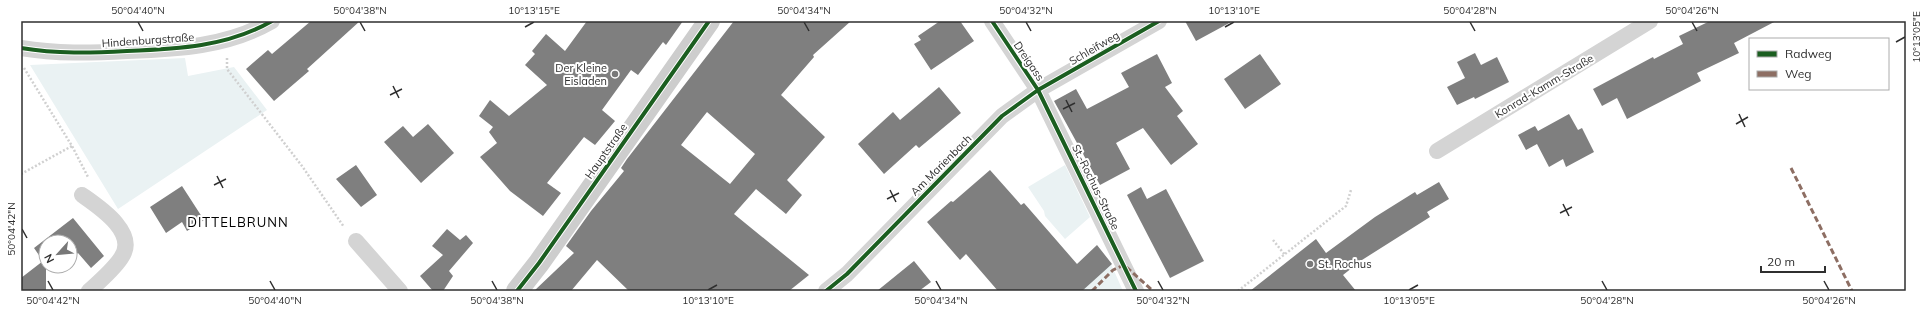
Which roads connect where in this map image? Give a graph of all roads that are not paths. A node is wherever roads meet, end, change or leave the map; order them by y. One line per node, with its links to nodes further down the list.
1 (272, 21): 6 (street, Hindenburgstraße)
2 (709, 21): 13 (street, Hauptstraße)
3 (992, 21): 7 (street, Dreigass)
4 (1159, 21): 7 (street, Schleifweg)
5 (1650, 21): 8 (street, Konrad-Kamm-Straße)
6 (21, 48)
7 (1038, 90): 14 (street, Am Marienbach); 15 (street, St.-Rochus-Straße)
8 (1437, 151)
9 (88, 199): 11 (street)
10 (356, 241): 12 (street)
11 (89, 291)
12 (400, 291)
13 (517, 291)
14 (826, 291)
15 (1136, 291)

